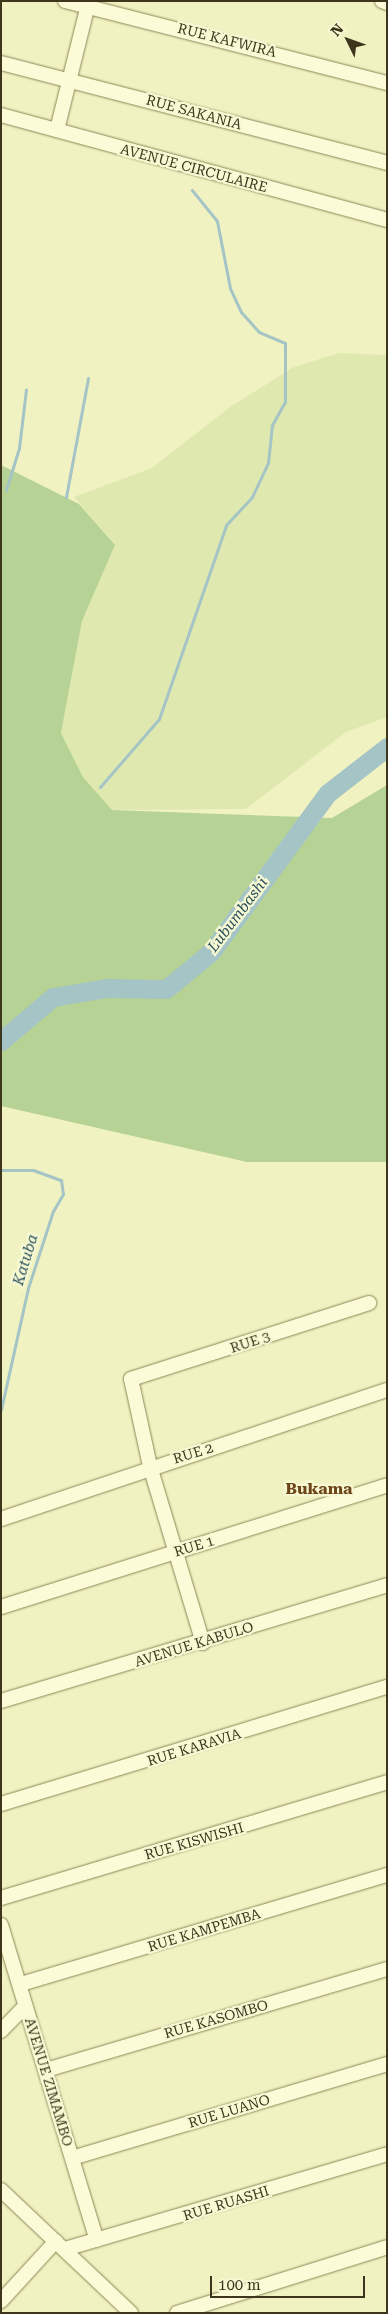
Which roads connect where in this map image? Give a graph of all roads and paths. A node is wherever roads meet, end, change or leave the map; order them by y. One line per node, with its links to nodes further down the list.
1 (65, 1): 4 (street, RUE KAFWIRA)
2 (382, 1): 3 (street)
3 (387, 3)
4 (89, 4): 6 (street); 7 (street, RUE KAFWIRA)
5 (1, 63): 6 (street, RUE SAKANIA)
6 (68, 79): 9 (street); 10 (street, RUE SAKANIA)
7 (387, 83)
8 (1, 115): 9 (street, AVENUE CIRCULAIRE)
9 (57, 130): 11 (street, AVENUE CIRCULAIRE)
10 (387, 163)
11 (387, 220)
12 (369, 1304): 14 (street, RUE 3)
13 (387, 1390): 14 (street, RUE 2)
14 (150, 1466): 16 (street, RUE 2); 17 (street)
15 (387, 1485): 17 (street, RUE 1)
16 (1, 1519)
17 (176, 1552): 19 (street, RUE 1); 20 (street)
18 (387, 1585): 20 (street, AVENUE KABULO)
19 (1, 1607)
20 (203, 1642): 22 (street, AVENUE KABULO)
21 (387, 1687): 24 (street, RUE KARAVIA)
22 (1, 1701)
23 (387, 1782): 26 (street, RUE KISWISHI)
24 (1, 1804)
25 (387, 1875): 29 (street, RUE KAMPEMBA)
26 (1, 1898)
27 (1, 1925): 29 (street, AVENUE ZIMAMBO)
28 (387, 1969): 33 (street, RUE KASOMBO)
29 (21, 1984): 30 (street, AVENUE ZIMAMBO)
30 (25, 2006): 31 (street); 33 (street, AVENUE ZIMAMBO)
31 (1, 2031)
32 (387, 2064): 35 (street, RUE LUANO)
33 (46, 2070): 35 (street, AVENUE ZIMAMBO)
34 (387, 2154): 37 (street, RUE RUASHI)
35 (72, 2158): 37 (street, AVENUE ZIMAMBO)
36 (1, 2190): 38 (street)
37 (97, 2240): 38 (street, RUE RUASHI)
38 (61, 2245): 40 (street); 41 (street)
39 (387, 2247): 42 (street)
40 (1, 2301)
41 (129, 2312)
42 (177, 2313)

